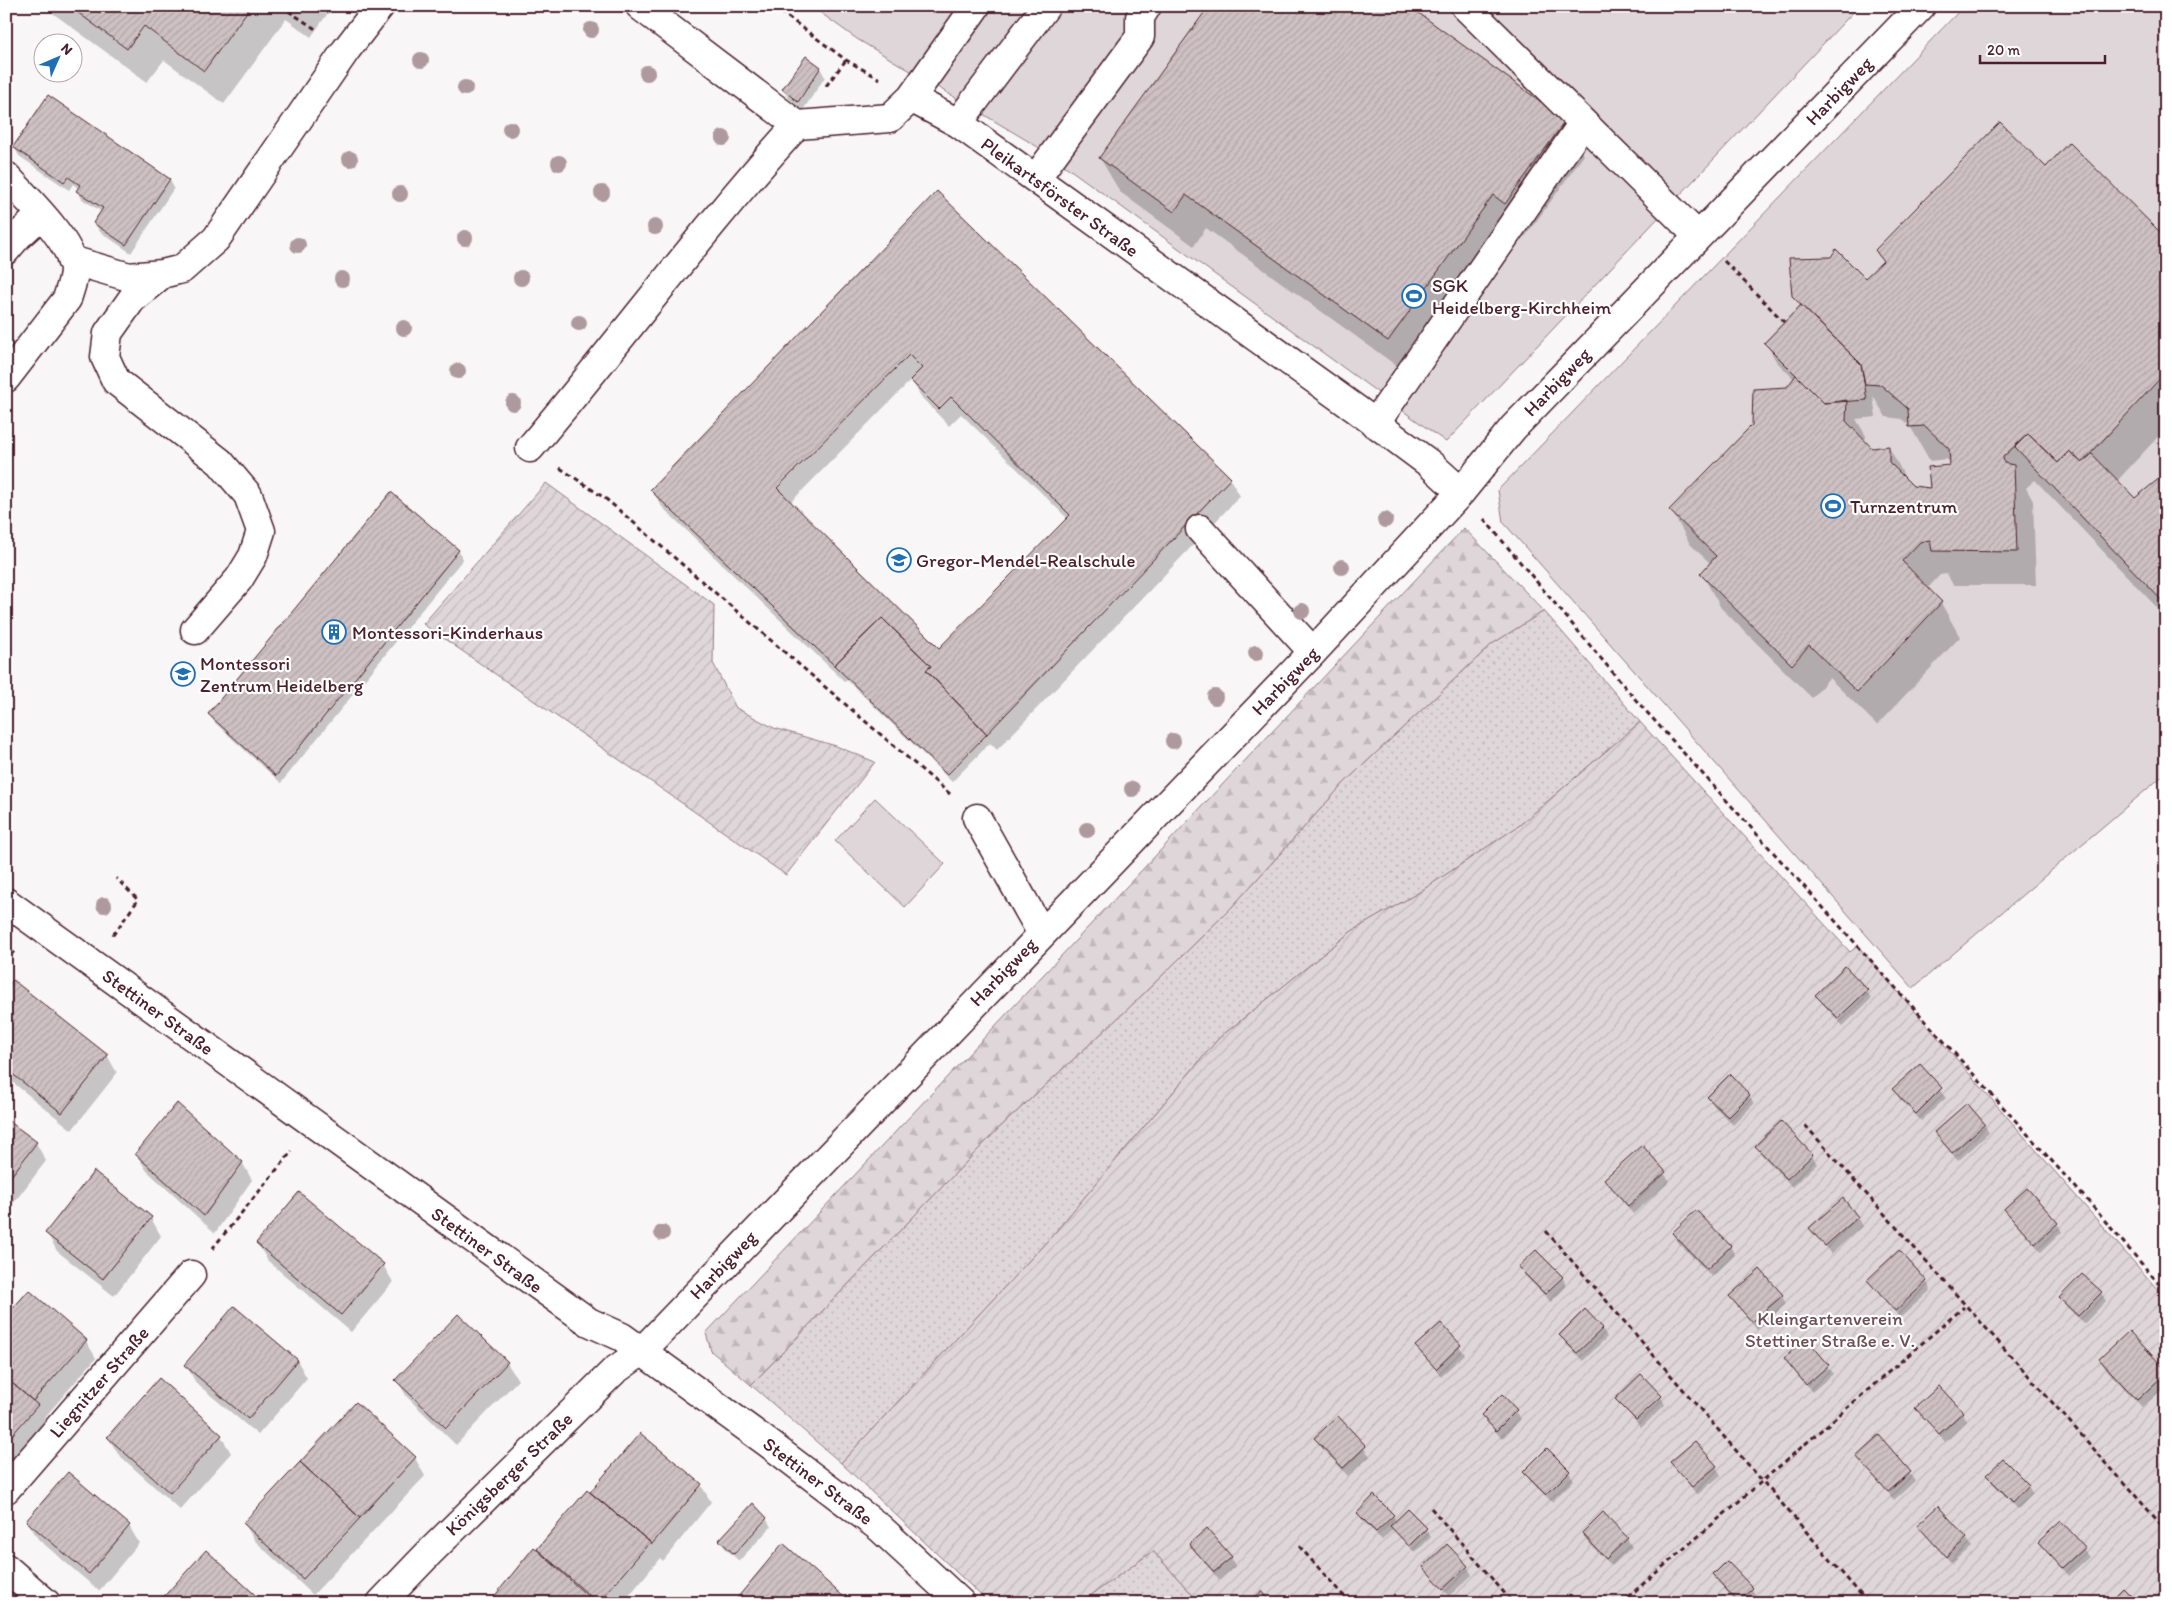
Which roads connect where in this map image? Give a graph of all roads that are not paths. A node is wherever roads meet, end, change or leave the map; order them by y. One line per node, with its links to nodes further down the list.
1 (380, 6): 18 (street)
2 (640, 6): 11 (street)
3 (976, 6): 8 (street)
4 (1046, 6): 9 (street)
5 (1148, 6): 13 (street)
6 (1465, 6): 10 (street)
7 (1921, 6): 15 (street, Harbigweg)
8 (911, 98): 9 (street, Pleikartsförster Straße); 11 (street)
9 (958, 123): 13 (street, Pleikartsförster Straße)
10 (1583, 123): 15 (street); 20 (street)
11 (797, 125): 21 (street)
12 (6, 176): 14 (street)
13 (1036, 178): 20 (street, Pleikartsförster Straße)
14 (41, 215): 16 (street); 17 (street)
15 (1698, 236): 22 (street, Harbigweg)
16 (6, 250)
17 (71, 260): 18 (street); 19 (street)
18 (162, 274): 24 (street)
19 (6, 378)
20 (1375, 424): 22 (street, Pleikartsförster Straße)
21 (530, 448)
22 (1461, 492): 25 (street, Harbigweg)
23 (1200, 529): 25 (street)
24 (195, 630)
25 (1313, 652): 28 (street, Harbigweg)
26 (977, 818): 28 (street)
27 (6, 902): 30 (street, Stettiner Straße)
28 (1042, 932): 30 (street, Harbigweg)
29 (191, 1275): 31 (street, Liegnitzer Straße)
30 (642, 1351): 33 (street, Königsberger Straße); 35 (street, Stettiner Straße)
31 (6, 1489)
32 (6, 1568): 34 (street)
33 (388, 1601)
34 (46, 1603)
35 (961, 1603)

